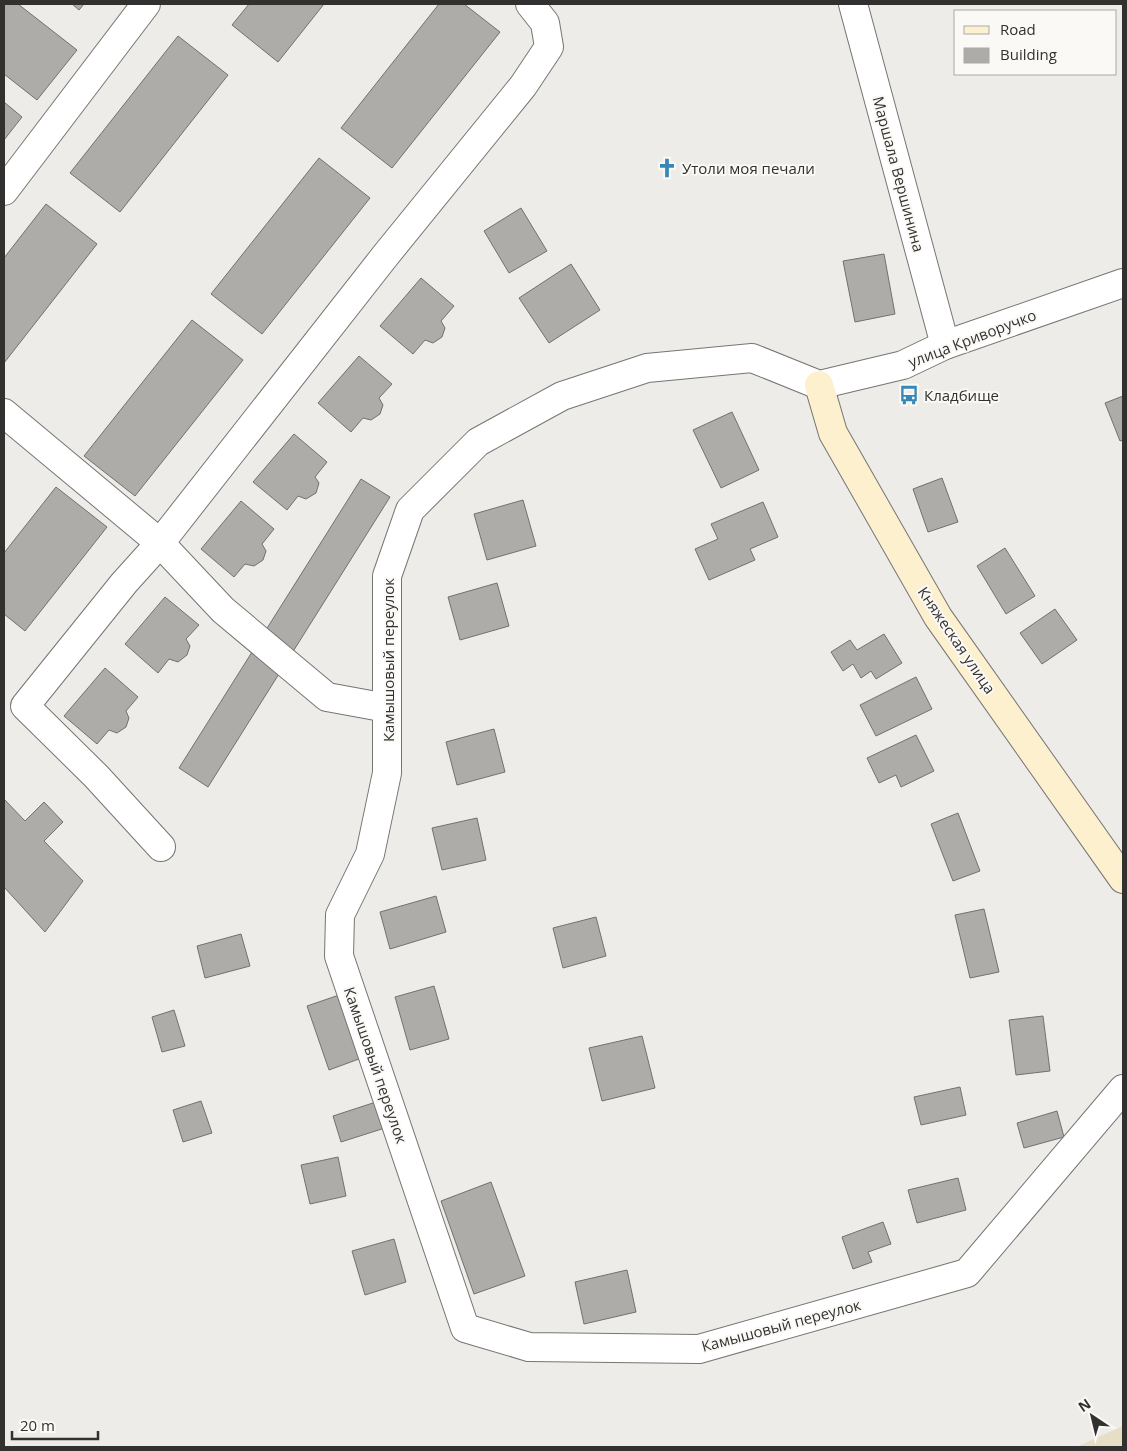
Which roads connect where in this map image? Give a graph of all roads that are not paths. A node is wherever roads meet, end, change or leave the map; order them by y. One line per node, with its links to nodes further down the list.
1 (146, 4): 4 (street)
2 (530, 4): 9 (street)
3 (853, 4): 6 (street, Маршала Вершинина)
4 (4, 191)
5 (1123, 283): 6 (street, улица Криворучко)
6 (945, 345): 7 (street, улица Криворучко)
7 (819, 385): 10 (street, Камышовый переулок); 12 (street, Княжеская улица)
8 (4, 413): 9 (street)
9 (160, 542): 10 (street); 11 (street)
10 (387, 708): 13 (street, Камышовый переулок)
11 (161, 847)
12 (1123, 880)
13 (1123, 1089)

